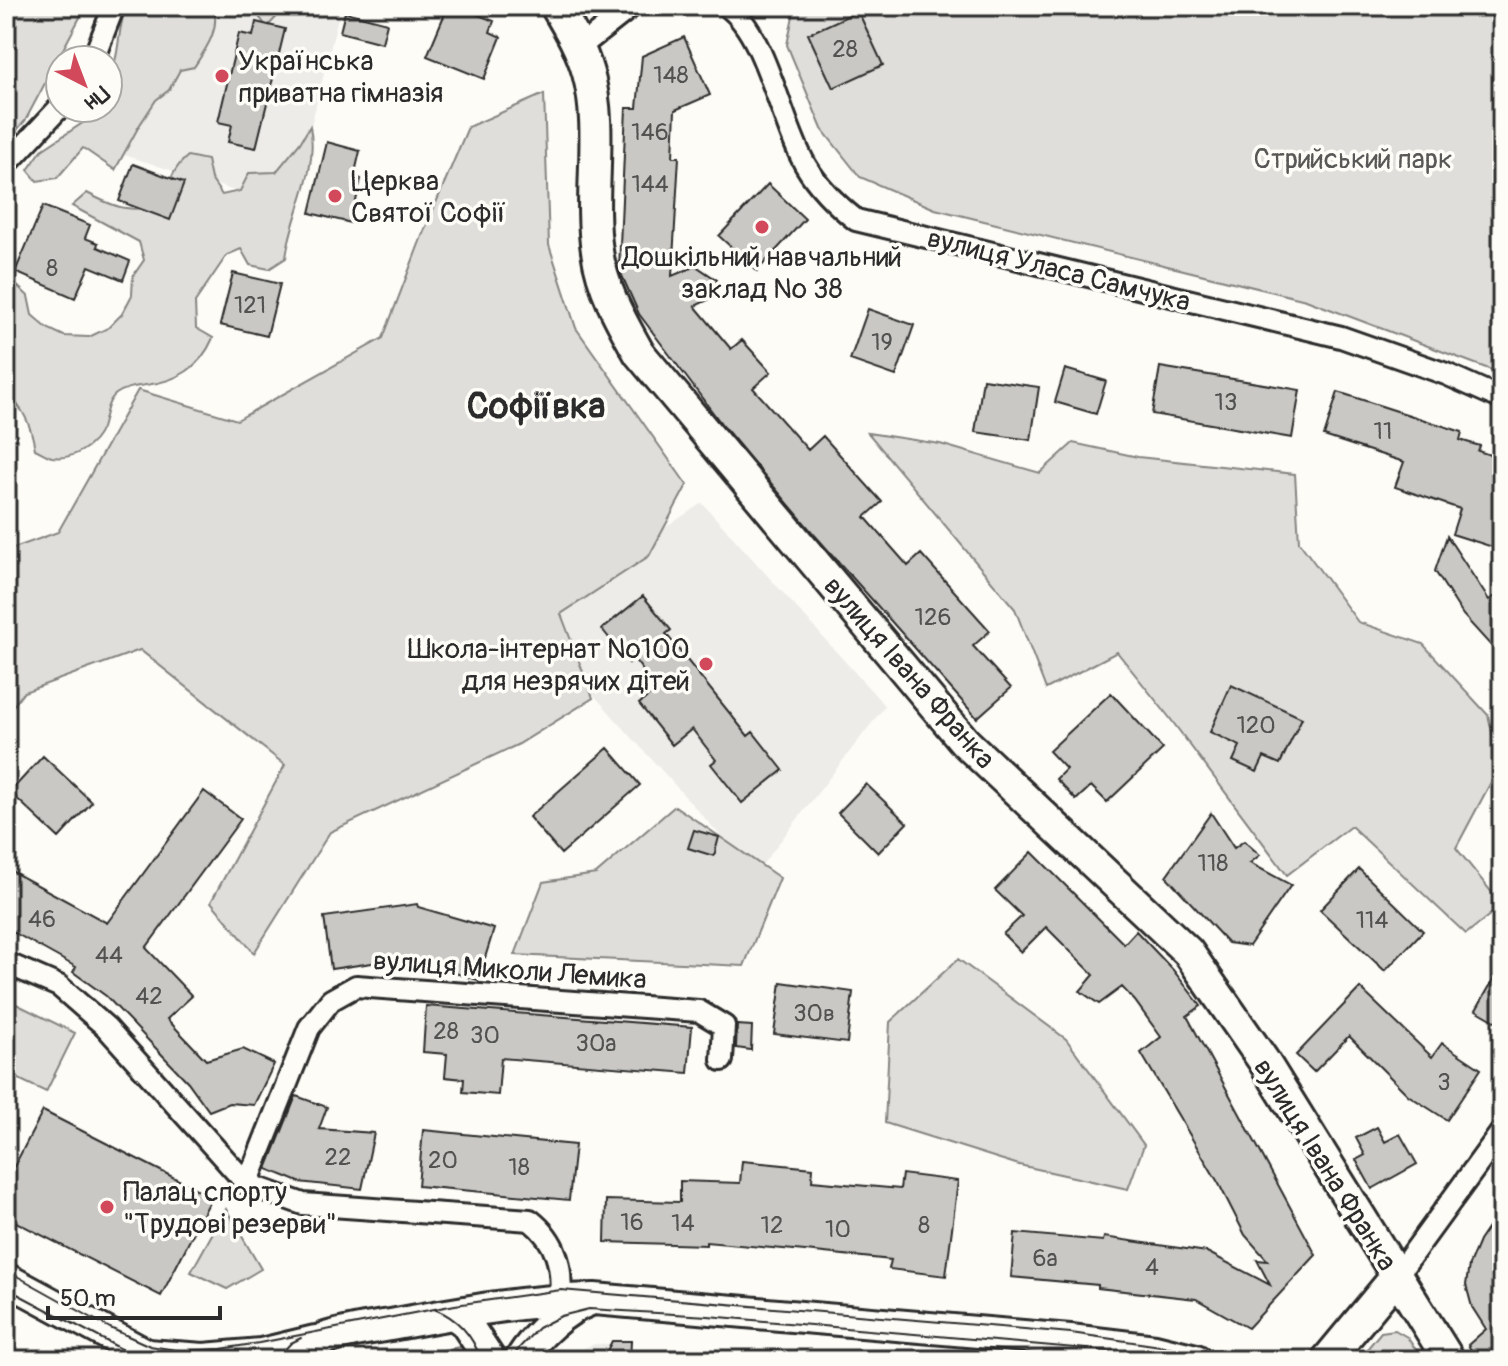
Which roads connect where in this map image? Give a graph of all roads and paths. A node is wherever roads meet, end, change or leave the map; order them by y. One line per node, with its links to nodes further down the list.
1 (114, 6): 5 (street)
2 (556, 6): 6 (main road, вулиця Івана Франка)
3 (632, 6): 6 (street)
4 (727, 6): 9 (street, вулиця Уласа Самчука)
5 (99, 44)
6 (580, 47): 14 (main road, вулиця Івана Франка)
7 (44, 124): 8 (street)
8 (6, 165)
9 (1502, 399)
10 (6, 963): 13 (street)
11 (722, 1060): 13 (street, вулиця Миколи Лемика)
12 (1502, 1131): 14 (street)
13 (247, 1184): 17 (street)
14 (1395, 1278): 25 (main road); 26 (main road, вулиця Івана Франка)
15 (6, 1279): 20 (main road)
16 (594, 1299): 17 (main road); 23 (main road); 24 (main road)
17 (560, 1300): 18 (main road)
18 (454, 1314): 19 (main road); 22 (main road)
19 (321, 1340): 20 (main road); 21 (main road)
20 (151, 1357)
21 (293, 1360)
22 (490, 1360)
23 (520, 1360)
24 (1196, 1360)
25 (1327, 1360)
26 (1449, 1360)

